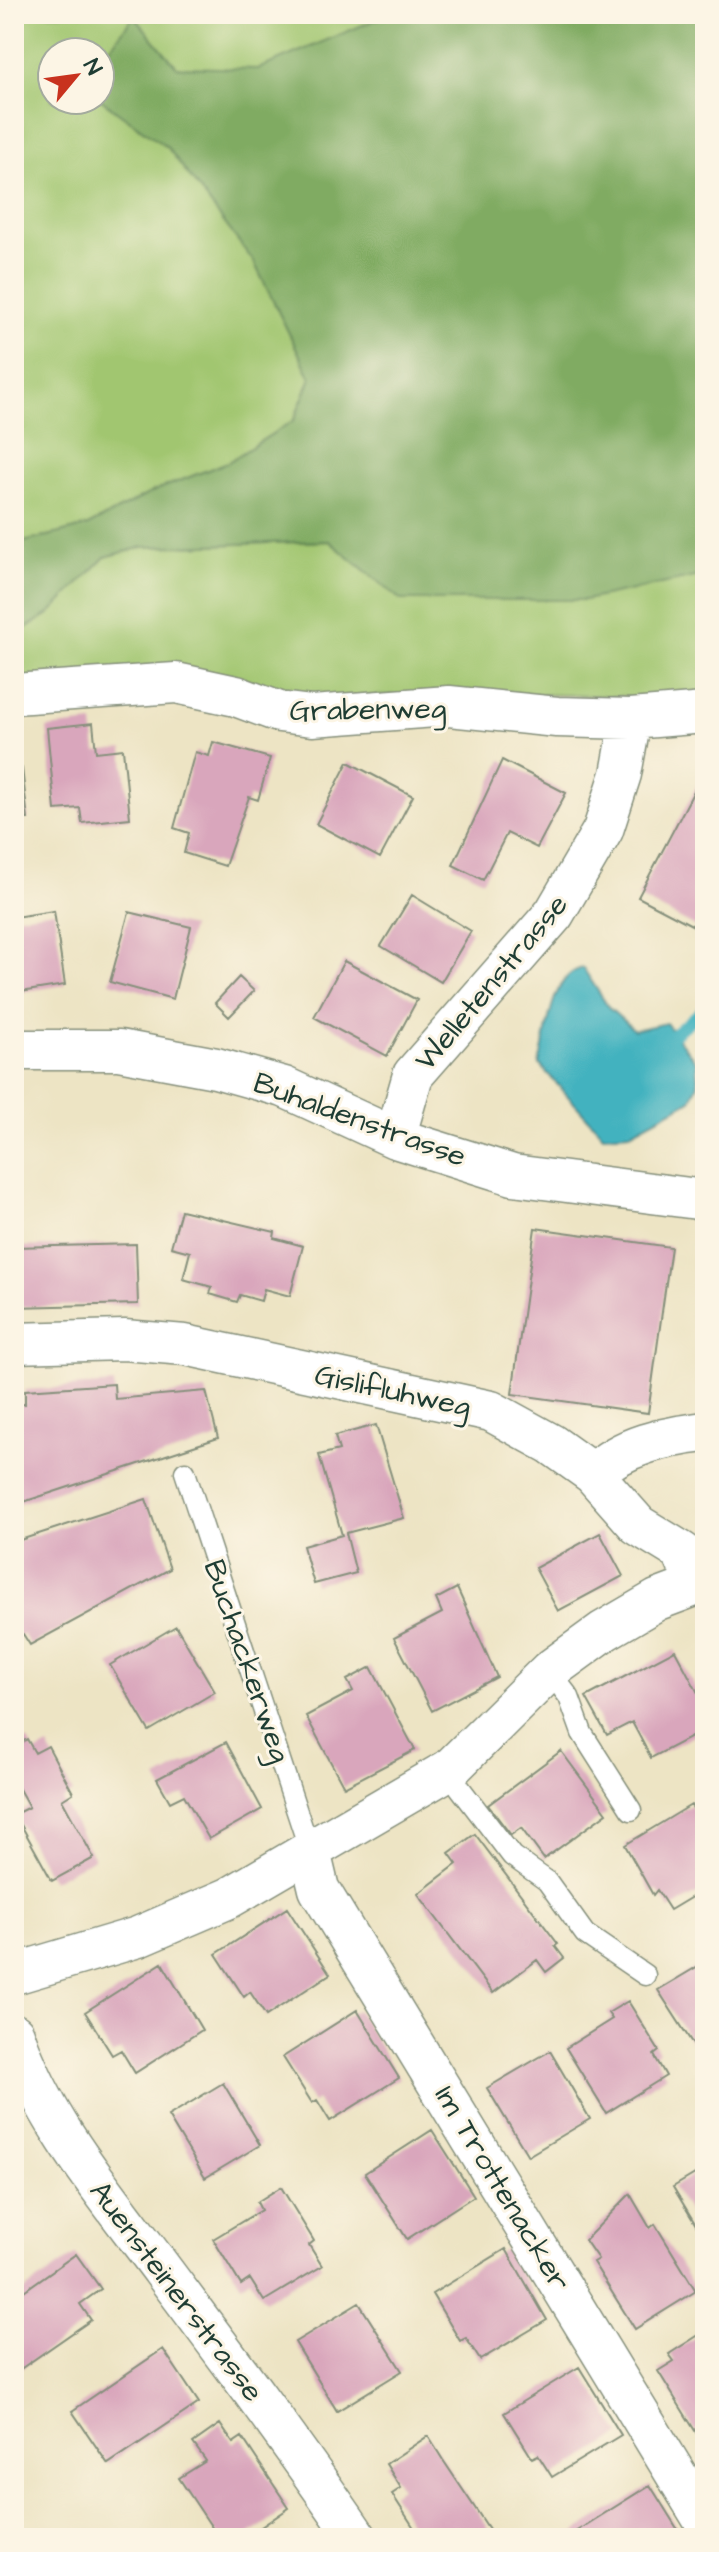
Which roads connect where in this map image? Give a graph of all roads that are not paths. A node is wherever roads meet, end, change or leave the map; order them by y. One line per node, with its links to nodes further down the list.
1 (14, 694): 3 (street, Grabenweg)
2 (705, 713): 3 (street)
3 (631, 719): 5 (street, Welletenstrasse)
4 (14, 1050): 5 (street, Buhaldenstrasse)
5 (395, 1138): 6 (street, Buhaldenstrasse)
6 (705, 1200)
7 (14, 1343): 10 (street, Gislifluhweg)
8 (705, 1432): 10 (street)
9 (185, 1472): 15 (lane, Buchackerweg)
10 (593, 1474): 11 (street, Gislifluhweg)
11 (700, 1583): 12 (street)
12 (549, 1671): 13 (street); 14 (lane)
13 (450, 1769): 15 (street); 17 (lane)
14 (631, 1810)
15 (310, 1851): 16 (street); 19 (street, Im Trottenacker)
16 (14, 1974)
17 (645, 1975)
18 (14, 2034): 20 (street, Auensteinerstrasse)
19 (705, 2522)
20 (357, 2538)

